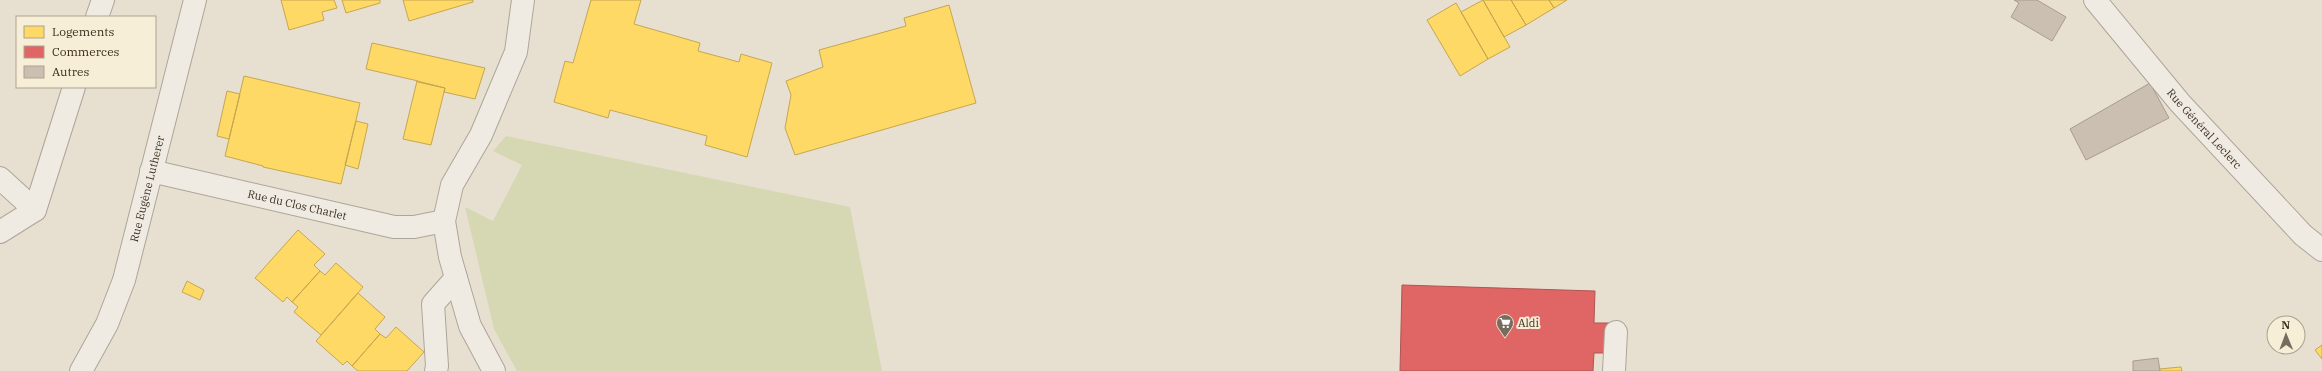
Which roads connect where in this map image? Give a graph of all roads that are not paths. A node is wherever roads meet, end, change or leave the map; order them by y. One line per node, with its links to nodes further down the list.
1 (103, 0): 5 (street)
2 (195, 0): 7 (street, Rue Eugène Lutherer)
3 (523, 0): 10 (street)
4 (2095, 0): 12 (street, Rue Général Leclerc)
5 (97, 16)
6 (74, 88): 9 (street)
7 (150, 171): 10 (street, Rue du Clos Charlet); 15 (street, Rue Eugène Lutherer)
8 (0, 178): 9 (street)
9 (35, 210): 11 (street)
10 (444, 222): 13 (street)
11 (0, 232)
12 (2322, 250)
13 (456, 278): 16 (street); 17 (street)
14 (1616, 332): 18 (street)
15 (81, 371)
16 (436, 371)
17 (494, 371)
18 (1614, 371)

